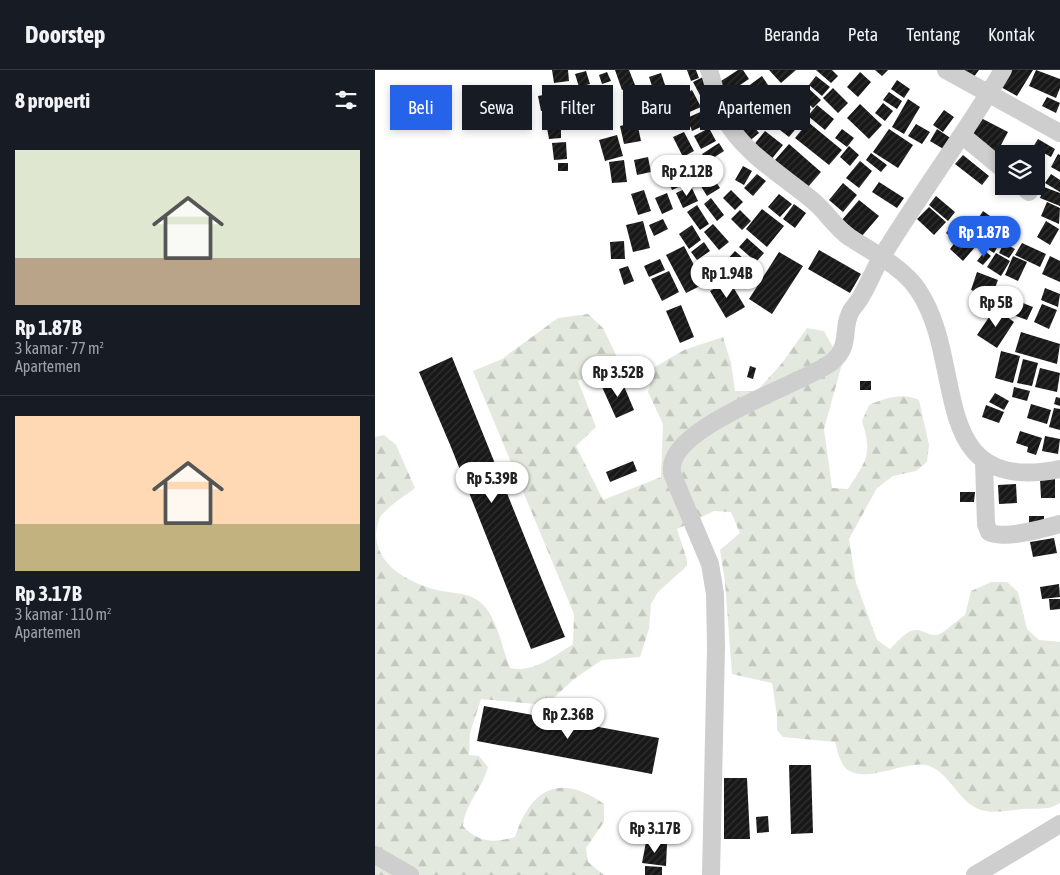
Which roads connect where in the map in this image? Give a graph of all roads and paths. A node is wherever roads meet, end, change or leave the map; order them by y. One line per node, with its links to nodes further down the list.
1 (709, 70): 8 (street)
2 (946, 70): 4 (street)
3 (1003, 70): 4 (street)
4 (988, 95): 5 (street); 6 (street)
5 (1059, 128)
6 (963, 136): 7 (street); 8 (street)
7 (995, 163)
8 (881, 259): 9 (street); 15 (street)
9 (984, 462): 10 (street); 11 (street)
10 (1060, 469)
11 (1060, 524)
12 (1060, 824): 16 (street)
13 (375, 855): 14 (street)
14 (410, 875)
15 (711, 875)
16 (975, 875)

